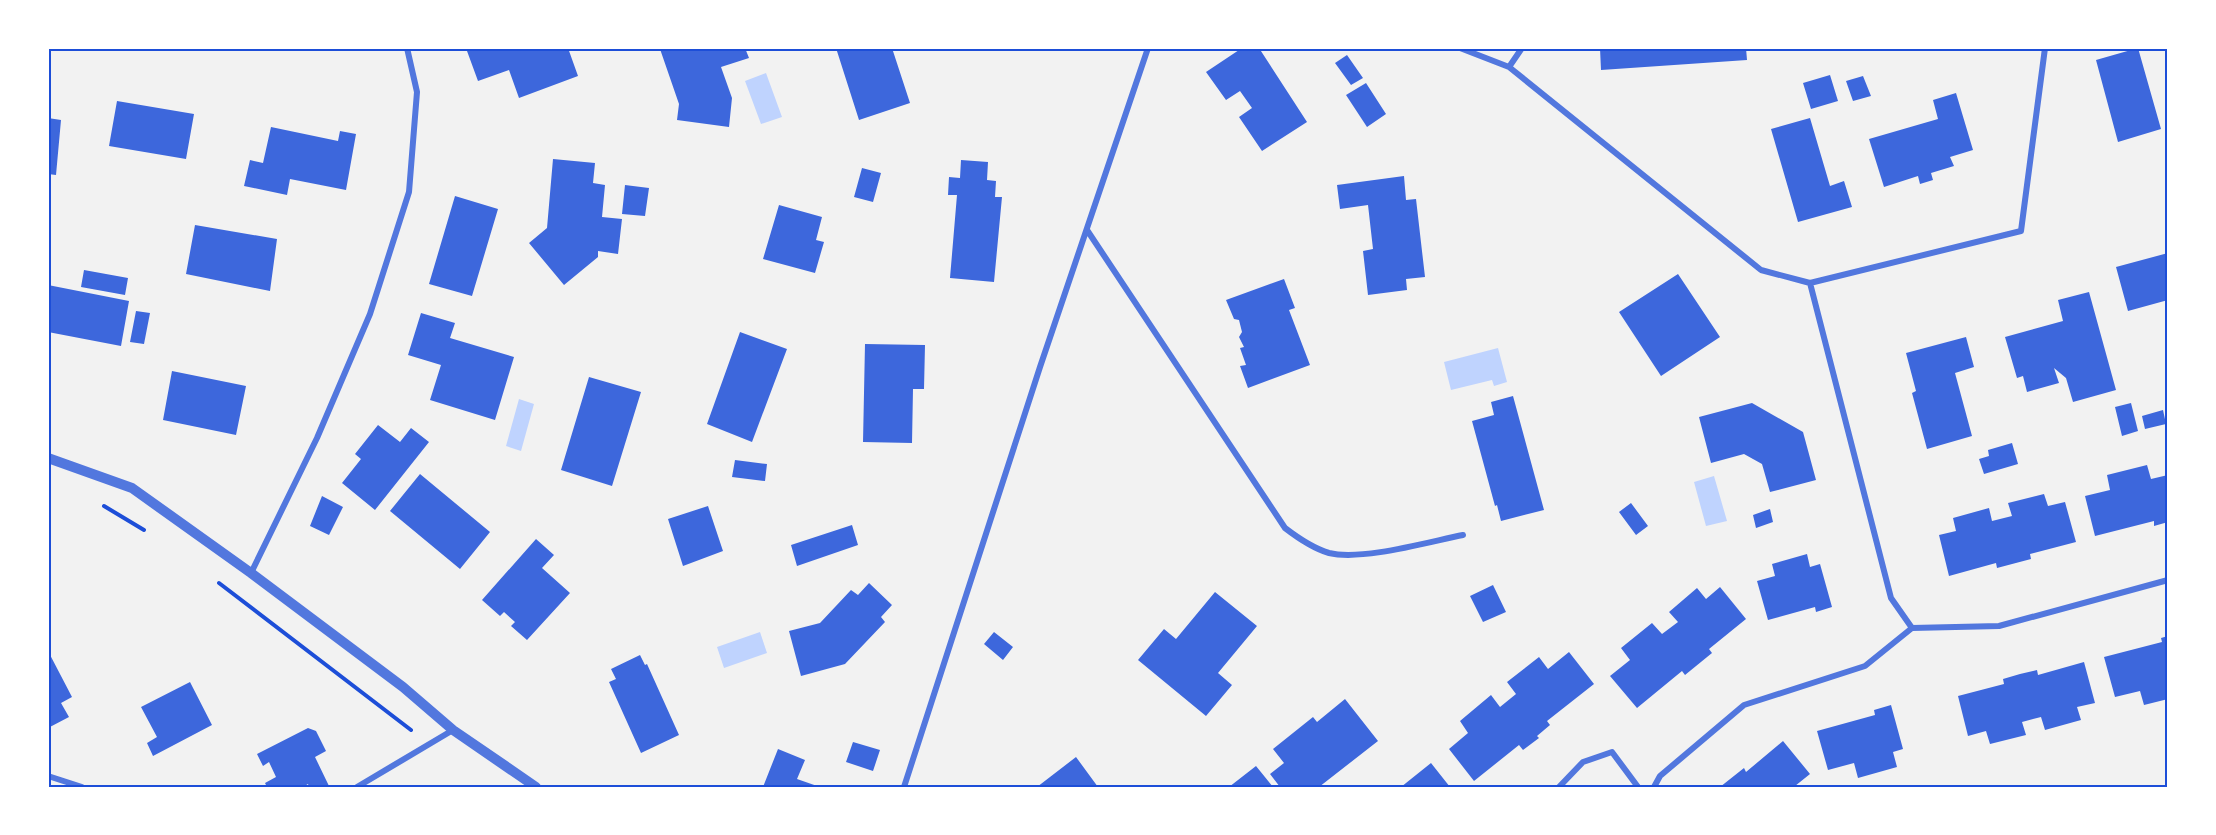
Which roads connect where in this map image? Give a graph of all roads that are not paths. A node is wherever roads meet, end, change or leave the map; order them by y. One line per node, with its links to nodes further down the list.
1 (407, 48): 11 (street)
2 (1148, 48): 7 (street)
3 (1460, 48): 6 (street)
4 (1522, 48): 6 (street)
5 (2044, 48): 8 (street)
6 (1509, 67): 8 (street)
7 (1087, 230): 10 (street); 19 (street)
8 (1810, 283): 13 (street)
9 (48, 458): 11 (street)
10 (1463, 535)
11 (251, 573): 14 (street)
12 (2168, 580): 13 (street)
13 (1912, 628): 22 (street)
14 (453, 730): 17 (street); 18 (street)
15 (48, 776): 16 (street)
16 (82, 787)
17 (357, 787)
18 (536, 787)
19 (904, 787)
20 (1560, 787): 21 (street)
21 (1638, 787)
22 (1654, 787)

